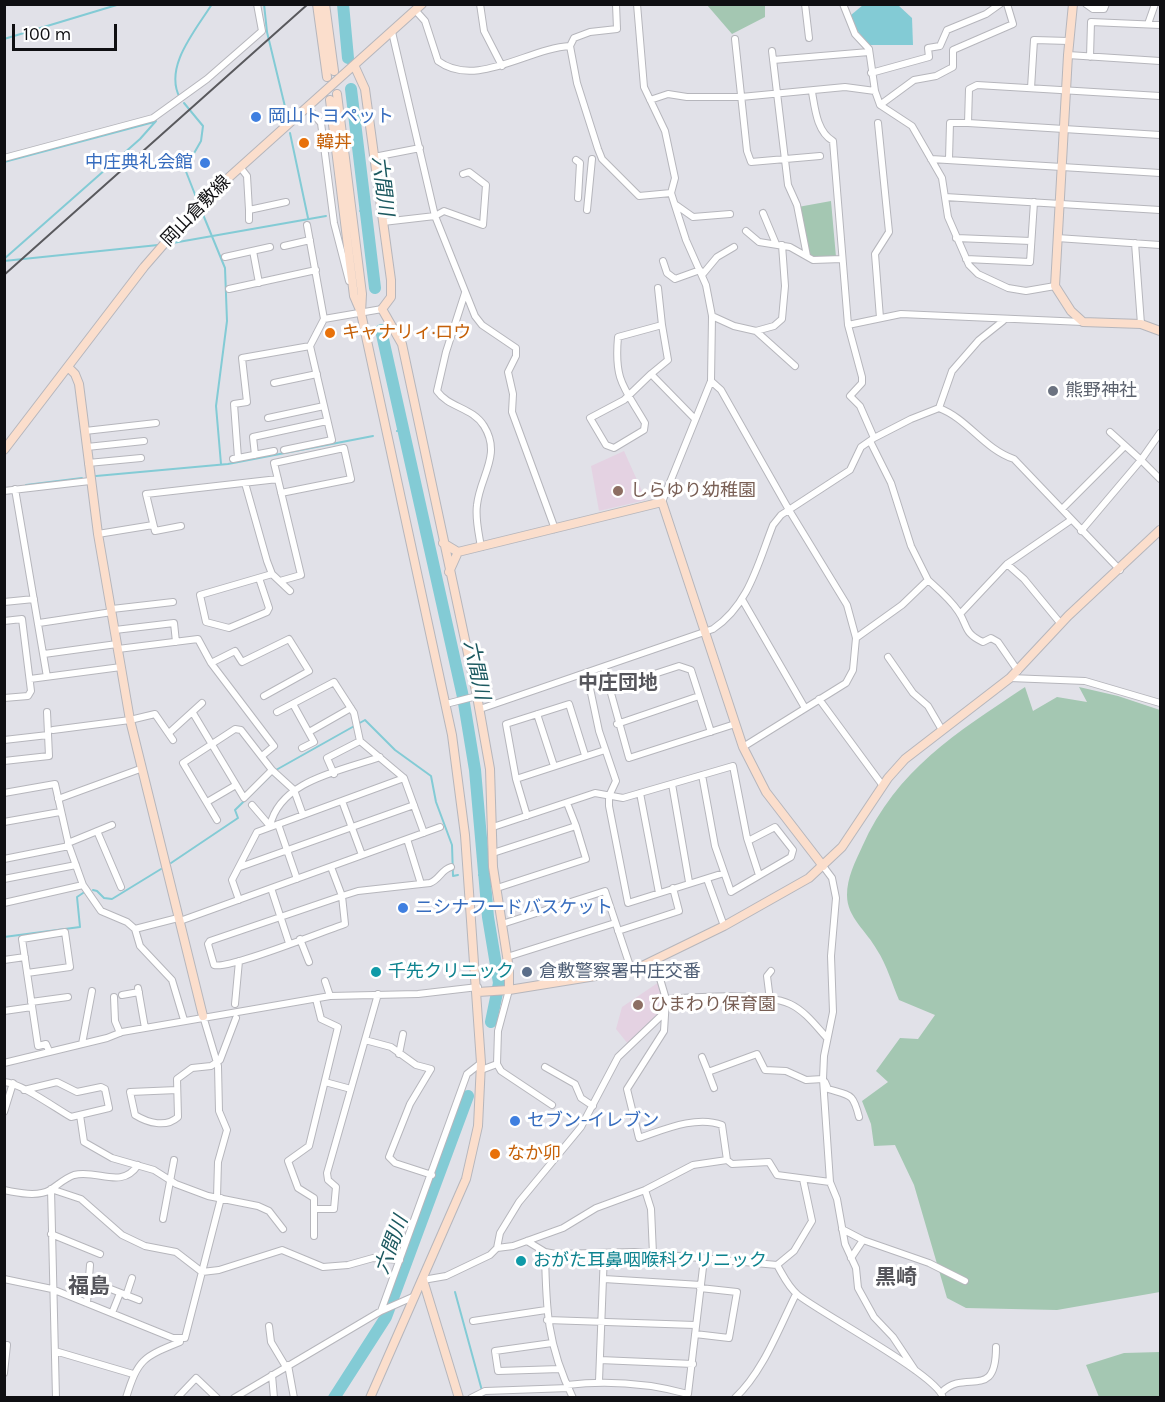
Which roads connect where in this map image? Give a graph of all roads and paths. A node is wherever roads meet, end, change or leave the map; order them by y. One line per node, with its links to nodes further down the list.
1 (257, 4): 49 (street)
2 (317, 4): 3 (street)
3 (325, 4)
4 (480, 4): 29 (street)
5 (616, 4): 22 (street)
6 (637, 4): 39 (street)
7 (804, 4): 19 (street)
8 (843, 4): 24 (street)
9 (1000, 4): 31 (street)
10 (1007, 4): 40 (street)
11 (1073, 4): 21 (street)
12 (1086, 4): 13 (street)
13 (1106, 4)
14 (1155, 4): 16 (street)
15 (419, 8): 18 (street, 岡山倉敷線); 29 (street)
16 (1148, 24): 17 (street); 26 (street)
17 (1161, 25)
18 (392, 32): 30 (street, 岡山倉敷線); 46 (street)
19 (809, 38)
20 (735, 39): 38 (street)
21 (1069, 41): 25 (street); 32 (street)
22 (570, 46): 29 (street); 51 (street)
23 (772, 51): 27 (street)
24 (869, 52): 27 (street); 31 (street)
25 (1068, 55): 26 (street); 33 (street)
26 (1090, 57): 28 (street)
27 (773, 60): 36 (street)
28 (1161, 61)
29 (502, 66)
30 (355, 67): 41 (street, 岡山倉敷線); 48 (street)
31 (872, 72): 35 (street)
32 (1031, 88): 33 (street); 43 (street)
33 (1066, 90): 37 (street); 44 (street)
34 (812, 92): 35 (street); 36 (street); 89 (street)
35 (875, 92): 40 (street)
36 (778, 96): 38 (street); 54 (street)
37 (1161, 96)
38 (741, 97): 39 (street); 54 (street)
39 (650, 100): 59 (street)
40 (880, 105): 52 (street)
41 (307, 107): 56 (street, 岡山倉敷線); 99 (street)
42 (878, 123): 103 (street)
43 (968, 123): 44 (street); 53 (street)
44 (1064, 128): 45 (street); 55 (street)
45 (1161, 135)
46 (420, 148): 48 (street); 71 (street)
47 (820, 156): 54 (street)
48 (374, 157): 73 (street)
49 (4, 158)
50 (592, 159): 51 (street); 61 (street); 67 (street)
51 (602, 159): 59 (street)
52 (931, 159): 53 (street); 60 (street)
53 (949, 159): 55 (street)
54 (785, 160): 87 (street)
55 (1061, 166): 57 (street); 64 (street)
56 (240, 167): 66 (street); 114 (street, 岡山倉敷線)
57 (1161, 173)
58 (463, 174): 71 (street)
59 (671, 193): 65 (street)
60 (945, 197): 63 (street); 76 (street)
61 (578, 198)
62 (286, 202): 66 (street)
63 (1034, 202): 64 (street); 79 (street)
64 (1059, 203): 68 (street); 77 (street)
65 (675, 204): 70 (street); 93 (street)
66 (249, 210): 72 (street)
67 (587, 210)
68 (1161, 210)
69 (763, 213): 81 (street)
70 (730, 214)
71 (435, 216): 73 (street); 98 (street)
72 (249, 220)
73 (383, 222): 100 (street)
74 (307, 225): 78 (street)
75 (746, 231): 81 (street)
76 (956, 238): 79 (street); 90 (street)
77 (1057, 238): 80 (street); 95 (street)
78 (310, 240): 83 (street); 92 (street)
79 (1031, 241): 90 (street)
80 (1135, 243): 82 (street); 107 (street)
81 (779, 245): 87 (street); 110 (street)
82 (1161, 245)
83 (284, 246)
84 (270, 247): 86 (street)
85 (734, 247): 93 (street)
86 (253, 251): 88 (street); 94 (street)
87 (807, 256): 89 (street)
88 (225, 257)
89 (842, 259): 109 (street)
90 (966, 259): 95 (street)
91 (663, 261): 93 (street)
92 (316, 270): 94 (street); 104 (street)
93 (701, 272): 102 (street)
94 (259, 283): 97 (street)
95 (1055, 286): 106 (street)
96 (658, 288): 108 (street)
97 (229, 290)
98 (465, 292): 153 (street); 158 (street)
99 (354, 296): 101 (street); 101 (street)
100 (382, 309): 101 (street); 157 (street)
101 (361, 314): 104 (street); 201 (street)
102 (712, 316): 110 (street); 117 (street)
103 (880, 318): 105 (street); 109 (street)
104 (324, 319): 112 (street)
105 (1003, 321): 106 (street); 121 (street)
106 (1083, 322): 107 (street)
107 (1141, 324): 111 (street)
108 (662, 325): 116 (street); 119 (street)
109 (848, 325): 129 (street)
110 (756, 331): 113 (street)
111 (1161, 331)
112 (310, 346): 115 (street); 136 (street)
113 (795, 366)
114 (68, 367): 126 (street); 133 (street, 岡山倉敷線)
115 (317, 374): 118 (street); 120 (street)
116 (651, 374): 119 (street); 123 (street)
117 (711, 381): 123 (street); 149 (street)
118 (274, 383)
119 (628, 394): 119 (street)
120 (324, 406): 122 (street); 124 (street)
121 (939, 408): 129 (street); 148 (street)
122 (268, 418)
123 (695, 419): 147 (street)
124 (327, 421): 134 (street); 136 (street)
125 (156, 423): 126 (street)
126 (85, 432): 132 (street)
127 (1110, 432): 131 (street)
128 (1161, 433): 138 (street)
129 (872, 439): 149 (street); 165 (street)
130 (144, 441): 132 (street)
131 (1125, 446): 138 (street); 148 (street)
132 (87, 447): 139 (street)
133 (4, 450)
134 (284, 450)
135 (274, 451): 136 (street)
136 (255, 455)
137 (141, 458): 139 (street)
138 (1141, 460): 141 (street); 155 (street)
139 (88, 463): 142 (street)
140 (278, 479): 143 (street); 146 (street); 146 (street)
141 (1161, 479)
142 (90, 481): 144 (street); 156 (street)
143 (246, 483): 151 (street); 163 (street)
144 (15, 489): 145 (street); 168 (street)
145 (4, 491)
146 (281, 493): 166 (street)
147 (662, 502): 153 (street); 178 (street)
148 (1062, 508): 150 (street)
149 (789, 510): 169 (street); 179 (street)
150 (1071, 520): 155 (street); 160 (street)
151 (153, 525): 152 (street); 156 (street)
152 (181, 526)
153 (555, 529): 158 (street)
154 (1161, 530): 161 (street)
155 (1081, 531): 161 (street)
156 (98, 534): 172 (street)
157 (443, 543): 159 (street); 162 (street)
158 (481, 547): 159 (street)
159 (458, 552): 162 (street)
160 (1007, 564): 173 (street); 176 (street)
161 (1120, 570): 176 (street)
162 (449, 572): 195 (street)
163 (272, 574): 164 (street); 166 (street)
164 (259, 578): 164 (street)
165 (928, 579): 173 (street); 179 (street)
166 (280, 581): 167 (street)
167 (290, 591)
168 (34, 599): 170 (street); 175 (street)
169 (743, 601): 178 (street); 203 (street)
170 (4, 602)
171 (173, 602): 172 (street)
172 (112, 610): 175 (street); 177 (street)
173 (960, 614): 187 (street)
174 (4, 621): 191 (street)
175 (39, 623): 182 (street)
176 (1061, 624): 187 (street)
177 (115, 630): 180 (street); 181 (street)
178 (705, 633): 186 (street); 211 (street)
179 (856, 638): 197 (street)
180 (176, 642): 181 (street); 184 (street)
181 (117, 646): 182 (street); 185 (street)
182 (44, 654): 189 (street)
183 (888, 657): 212 (street)
184 (211, 663): 193 (street); 225 (street)
185 (120, 667): 189 (street); 209 (street)
186 (604, 668): 188 (street); 192 (street)
187 (1018, 671): 190 (street)
188 (587, 674): 204 (street); 223 (street)
189 (47, 677): 191 (street)
190 (1010, 678): 198 (street); 212 (street)
191 (30, 679): 196 (street)
192 (609, 689): 194 (street); 210 (street)
193 (264, 696)
194 (699, 696): 210 (street); 215 (street)
195 (474, 697): 201 (street); 204 (street)
196 (4, 698)
197 (819, 699): 203 (street); 237 (street)
198 (1161, 703)
199 (202, 704): 207 (street)
200 (293, 704): 202 (street); 206 (street); 214 (street)
201 (446, 704): 309 (street)
202 (351, 708): 214 (street); 219 (street)
203 (805, 708): 221 (street)
204 (480, 709): 259 (street)
205 (47, 712): 213 (street)
206 (277, 712)
207 (193, 713): 216 (street); 220 (street)
208 (537, 714): 224 (street); 228 (street); 234 (street)
209 (130, 720): 213 (street); 216 (street); 229 (street)
210 (617, 724): 215 (street)
211 (735, 724): 215 (street); 221 (street)
212 (942, 730): 237 (street)
213 (51, 732): 217 (street); 227 (street)
214 (309, 732): 222 (street)
215 (711, 732)
216 (169, 733): 218 (street)
217 (4, 740)
218 (173, 740)
219 (360, 741): 226 (street); 231 (street)
220 (211, 744): 225 (street); 235 (street); 244 (street)
221 (743, 747): 270 (street)
222 (302, 748)
223 (605, 750): 224 (street); 241 (street)
224 (585, 755): 228 (street)
225 (262, 756): 230 (street)
226 (380, 758): 231 (street); 233 (street)
227 (4, 761)
228 (554, 766): 234 (street)
229 (140, 769): 242 (street); 291 (street)
230 (274, 771): 235 (street); 238 (street)
231 (334, 774): 238 (street)
232 (702, 775): 236 (street); 263 (street); 274 (street)
233 (404, 778): 243 (street); 247 (street)
234 (516, 778): 250 (street)
235 (236, 784): 244 (street)
236 (672, 784): 240 (street); 279 (street)
237 (882, 786): 270 (street)
238 (294, 790): 249 (street); 255 (street)
239 (4, 793): 242 (street)
240 (640, 793): 241 (street); 286 (street)
241 (609, 796): 245 (street); 286 (street)
242 (58, 799): 248 (street)
243 (342, 801): 249 (street); 257 (street)
244 (207, 802): 251 (street)
245 (567, 802): 250 (street); 256 (street)
246 (252, 805): 255 (street)
247 (414, 805): 257 (street); 261 (street)
248 (60, 812): 252 (street); 264 (street)
249 (303, 815): 253 (street)
250 (527, 816): 259 (street)
251 (217, 820)
252 (4, 822)
253 (278, 824): 255 (street); 265 (street)
254 (112, 825): 260 (street)
255 (270, 826): 271 (street)
256 (576, 826): 266 (street); 284 (street)
257 (352, 827): 265 (street); 267 (street)
258 (440, 827): 261 (street)
259 (493, 827): 266 (street)
260 (97, 831): 264 (street); 282 (street)
261 (424, 833): 262 (street)
262 (407, 839): 267 (street); 280 (street)
263 (748, 841): 275 (street); 275 (street)
264 (69, 844): 268 (street); 269 (street)
265 (287, 850): 271 (street); 277 (street)
266 (493, 853): 284 (street)
267 (362, 855): 272 (street)
268 (4, 859)
269 (76, 865): 276 (street); 281 (street)
270 (823, 866): 294 (street); 330 (street)
271 (240, 867): 288 (street)
272 (331, 867): 277 (street); 287 (street)
273 (451, 867): 280 (street)
274 (724, 873): 275 (street); 278 (street)
275 (759, 875)
276 (4, 879)
277 (297, 879): 283 (street)
278 (706, 879): 279 (street); 294 (street)
279 (689, 882): 285 (street)
280 (422, 884): 287 (street)
281 (83, 885): 289 (street); 295 (street)
282 (121, 887)
283 (271, 888): 288 (street); 290 (street)
284 (496, 888): 293 (street)
285 (672, 888): 286 (street); 296 (street)
286 (659, 893)
287 (342, 896): 290 (street); 297 (street)
288 (239, 900): 291 (street)
289 (4, 903)
290 (280, 917): 298 (street); 302 (street)
291 (179, 920): 295 (street); 324 (street)
292 (615, 923): 293 (street); 296 (street); 300 (street)
293 (502, 924): 300 (street)
294 (724, 926): 304 (street)
295 (135, 929): 326 (street)
296 (618, 931): 305 (street)
297 (300, 939): 298 (street); 303 (street)
298 (289, 943): 302 (street)
299 (25, 957): 301 (street); 307 (street); 307 (street)
300 (507, 957): 310 (street)
301 (4, 960)
302 (239, 961): 320 (street)
303 (309, 962)
304 (654, 962): 305 (street); 318 (street)
305 (631, 969): 310 (street)
306 (771, 971): 319 (street)
307 (27, 973): 321 (street)
308 (325, 981): 314 (street)
309 (478, 990): 310 (street); 312 (street); 339 (street)
310 (506, 990): 338 (street)
311 (92, 991): 332 (street)
312 (378, 994): 314 (street); 331 (street)
313 (122, 995): 327 (street)
314 (330, 996): 317 (street)
315 (68, 997): 321 (street)
316 (114, 997): 328 (street)
317 (316, 999): 324 (street); 344 (street)
318 (666, 999): 319 (street); 323 (street)
319 (771, 1000): 330 (street)
320 (235, 1004)
321 (32, 1005): 322 (street); 333 (street)
322 (4, 1011)
323 (663, 1014): 351 (street); 356 (street)
324 (203, 1016): 326 (street); 337 (street)
325 (236, 1018): 337 (street)
326 (184, 1020): 327 (street)
327 (145, 1028): 328 (street)
328 (120, 1033): 332 (street)
329 (404, 1034): 334 (street)
330 (827, 1038): 342 (street)
331 (365, 1040): 334 (street); 347 (street)
332 (82, 1044): 333 (street)
333 (49, 1051): 336 (street)
334 (399, 1054): 358 (street)
335 (702, 1057): 341 (street)
336 (4, 1063)
337 (217, 1063): 349 (street); 365 (street)
338 (497, 1064): 339 (street); 350 (street)
339 (481, 1066): 358 (street); 388 (street)
340 (545, 1067): 351 (street)
341 (708, 1072): 342 (street); 346 (street)
342 (823, 1078): 354 (street); 361 (street)
343 (4, 1082): 345 (street)
344 (325, 1082): 347 (street); 366 (street)
345 (13, 1083): 348 (street); 352 (street)
346 (714, 1088)
347 (351, 1089): 366 (street)
348 (24, 1090): 353 (street); 353 (street)
349 (177, 1090): 349 (street)
350 (552, 1105)
351 (593, 1106): 374 (street)
352 (4, 1112)
353 (80, 1115): 357 (street)
354 (859, 1117)
355 (174, 1160): 360 (street)
356 (727, 1160): 359 (street); 364 (street)
357 (138, 1165): 360 (street); 362 (street)
358 (432, 1175): 381 (street)
359 (803, 1179): 361 (street); 383 (street)
360 (170, 1181): 365 (street); 367 (street)
361 (830, 1182): 369 (street)
362 (51, 1189): 363 (street); 370 (street); 384 (street)
363 (4, 1190)
364 (645, 1190): 373 (street); 378 (street)
365 (219, 1197): 368 (street); 384 (street)
366 (315, 1209): 371 (street)
367 (163, 1219)
368 (283, 1229)
369 (842, 1229): 372 (street); 379 (street)
370 (51, 1234): 377 (street); 392 (street)
371 (314, 1236)
372 (863, 1240): 379 (street); 390 (street)
373 (527, 1241): 374 (street); 375 (street)
374 (497, 1248): 388 (street)
375 (545, 1252): 376 (street); 398 (street)
376 (604, 1253): 378 (street); 386 (street)
377 (100, 1254)
378 (653, 1254): 380 (street)
379 (851, 1258): 416 (street)
380 (704, 1259): 383 (street); 391 (street)
381 (400, 1260): 384 (street); 399 (street)
382 (90, 1265): 389 (street)
383 (777, 1265): 394 (street)
384 (202, 1272): 407 (street)
385 (132, 1278): 393 (street)
386 (604, 1278): 391 (street); 403 (street)
387 (4, 1279): 392 (street)
388 (423, 1280): 395 (street); 432 (street)
389 (90, 1281): 393 (street); 397 (street)
390 (964, 1281)
391 (700, 1287): 405 (street); 406 (street)
392 (52, 1288): 397 (street); 411 (street)
393 (123, 1294): 396 (street); 400 (street)
394 (796, 1294): 416 (street); 435 (street)
395 (416, 1296): 399 (street); 431 (street)
396 (139, 1300)
397 (87, 1303): 400 (street)
398 (546, 1310): 401 (street); 402 (street)
399 (383, 1311): 414 (street)
400 (112, 1313): 407 (street)
401 (473, 1320)
402 (547, 1320): 403 (street); 408 (street)
403 (603, 1322): 405 (street); 412 (street)
404 (269, 1326): 414 (street)
405 (695, 1326): 406 (street)
406 (695, 1334): 413 (street)
407 (180, 1338): 418 (street)
408 (552, 1343): 415 (street); 415 (street)
409 (7, 1345): 417 (street)
410 (996, 1347): 422 (street)
411 (55, 1351): 418 (street); 425 (street)
412 (600, 1360): 413 (street); 420 (street)
413 (693, 1364): 423 (street)
414 (287, 1366): 419 (street); 430 (street)
415 (560, 1369): 421 (street)
416 (915, 1370): 422 (street)
417 (4, 1373)
418 (133, 1374): 426 (street)
419 (272, 1375): 424 (street); 429 (street)
420 (599, 1381): 421 (street); 423 (street)
421 (568, 1386): 433 (street); 434 (street)
422 (943, 1395)
423 (688, 1396)
424 (236, 1397)
425 (56, 1398)
426 (126, 1398)
427 (177, 1398): 428 (street)
428 (217, 1398)
429 (274, 1398)
430 (294, 1398)
431 (370, 1398)
432 (459, 1398)
433 (471, 1398)
434 (573, 1398)
435 (735, 1398)

